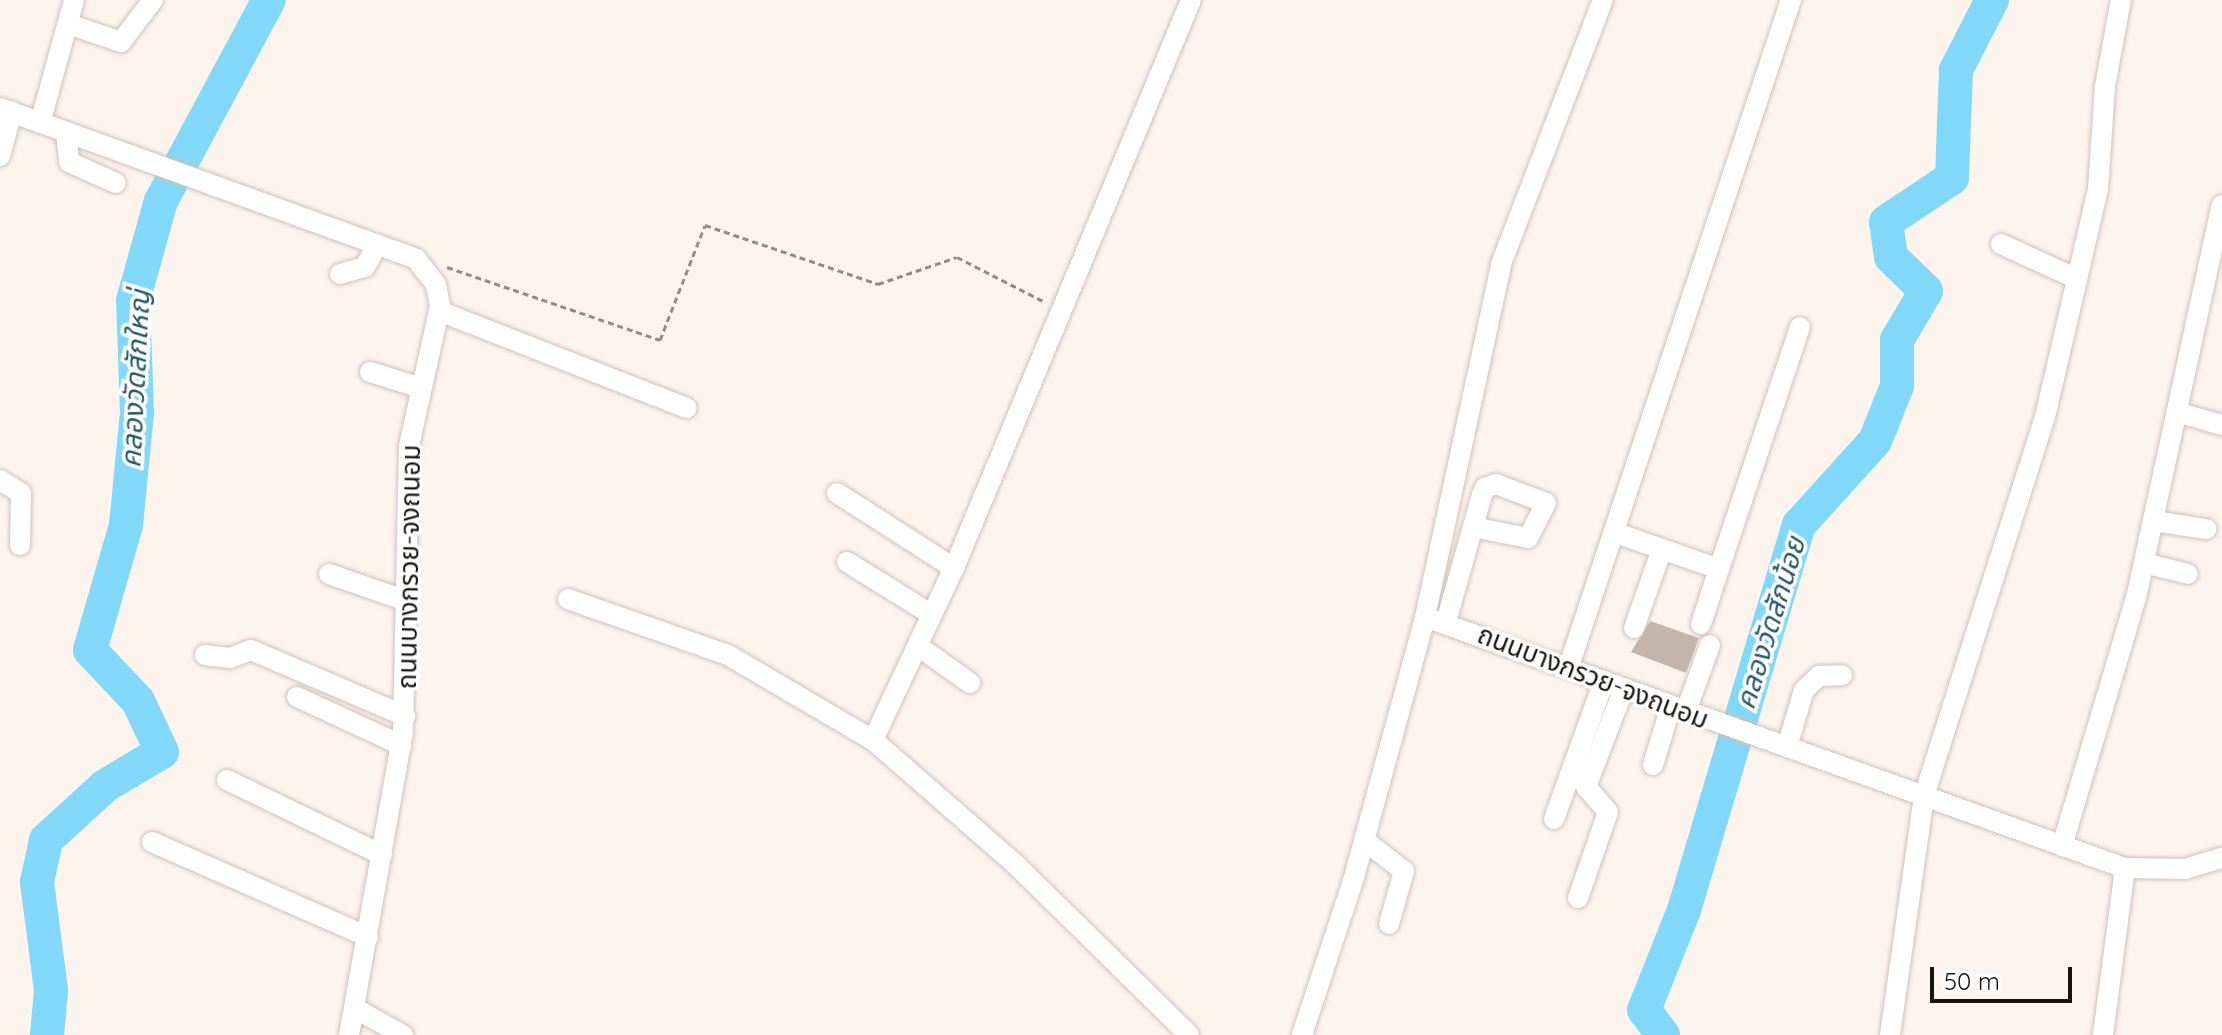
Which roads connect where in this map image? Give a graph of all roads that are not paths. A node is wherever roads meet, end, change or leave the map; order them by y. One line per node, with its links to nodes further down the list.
1 (74, 0): 7 (street)
2 (153, 0): 7 (street)
3 (1191, 0): 35 (street)
4 (1603, 0): 42 (street)
5 (1791, 0): 30 (street)
6 (2121, 0): 17 (street)
7 (71, 25): 9 (street)
8 (6, 110): 9 (street); 11 (street)
9 (40, 123): 10 (street)
10 (66, 132): 12 (street); 15 (street)
11 (0, 156)
12 (116, 183)
13 (2222, 205): 23 (street)
14 (2001, 244): 17 (street)
15 (377, 245): 16 (street); 18 (street)
16 (340, 274)
17 (2077, 279): 62 (street)
18 (439, 311): 21 (street, ถนนบางกรวย-จงถนอม); 22 (street)
19 (1800, 327): 36 (street)
20 (370, 372): 21 (street)
21 (421, 388): 40 (street, ถนนบางกรวย-จงถนอม)
22 (687, 408)
23 (2180, 413): 24 (street); 27 (street)
24 (2222, 425)
25 (0, 480): 31 (street)
26 (837, 493): 35 (street)
27 (2154, 521): 29 (street); 34 (street)
28 (1473, 527): 43 (street)
29 (2206, 529)
30 (1616, 533): 32 (street); 49 (street)
31 (20, 545)
32 (1662, 549): 36 (street); 45 (street)
33 (847, 562): 41 (street)
34 (2144, 563): 38 (street); 66 (street)
35 (954, 568): 41 (street)
36 (1719, 569): 44 (street)
37 (329, 574): 40 (street)
38 (2188, 574)
39 (568, 599): 57 (street)
40 (407, 601): 56 (street, ถนนบางกรวย-จงถนอม)
41 (931, 614): 47 (street)
42 (1425, 617): 43 (street, ถนนบางกรวย-จงถนอม); 64 (street)
43 (1446, 622): 49 (street, ถนนบางกรวย-จงถนอม)
44 (1701, 624)
45 (1634, 628)
46 (1710, 645): 55 (street)
47 (918, 646): 52 (street); 57 (street)
48 (205, 655): 56 (street)
49 (1569, 666): 51 (street, ถนนบางกรวย-จงถนอม)
50 (1842, 675): 59 (street)
51 (1604, 681): 53 (street, ถนนบางกรวย-จงถนอม); 63 (street)
52 (970, 683)
53 (1624, 688): 55 (street, ถนนบางกรวย-จงถนอม); 70 (street)
54 (297, 697): 58 (street)
55 (1678, 708): 59 (street, ถนนบางกรวย-จงถนอม); 60 (street)
56 (405, 716): 58 (street, ถนนบางกรวย-จงถนอม)
57 (873, 740): 76 (street)
58 (401, 745): 67 (street, ถนนบางกรวย-จงถนอม)
59 (1787, 747): 62 (street, ถนนบางกรวย-จงถนอม)
60 (1653, 765)
61 (227, 780): 67 (street)
62 (1924, 796): 66 (street, ถนนบางกรวย-จงถนอม); 78 (street)
63 (1554, 819)
64 (1365, 841): 71 (street); 77 (street)
65 (152, 842): 72 (street)
66 (2062, 846): 69 (street, ถนนบางกรวย-จงถนอม)
67 (382, 855): 72 (street, ถนนบางกรวย-จงถนอม)
68 (2222, 858): 69 (street, ถนนบางกรวย-จงถนอม)
69 (2125, 868): 79 (street)
70 (1578, 898)
71 (1389, 924)
72 (368, 937): 73 (street, ถนนบางกรวย-จงถนอม)
73 (356, 1009): 74 (street, ถนนบางกรวย-จงถนอม); 75 (street)
74 (349, 1035)
75 (403, 1035)
76 (1189, 1035)
77 (1302, 1035)
78 (1890, 1035)
79 (2103, 1035)

